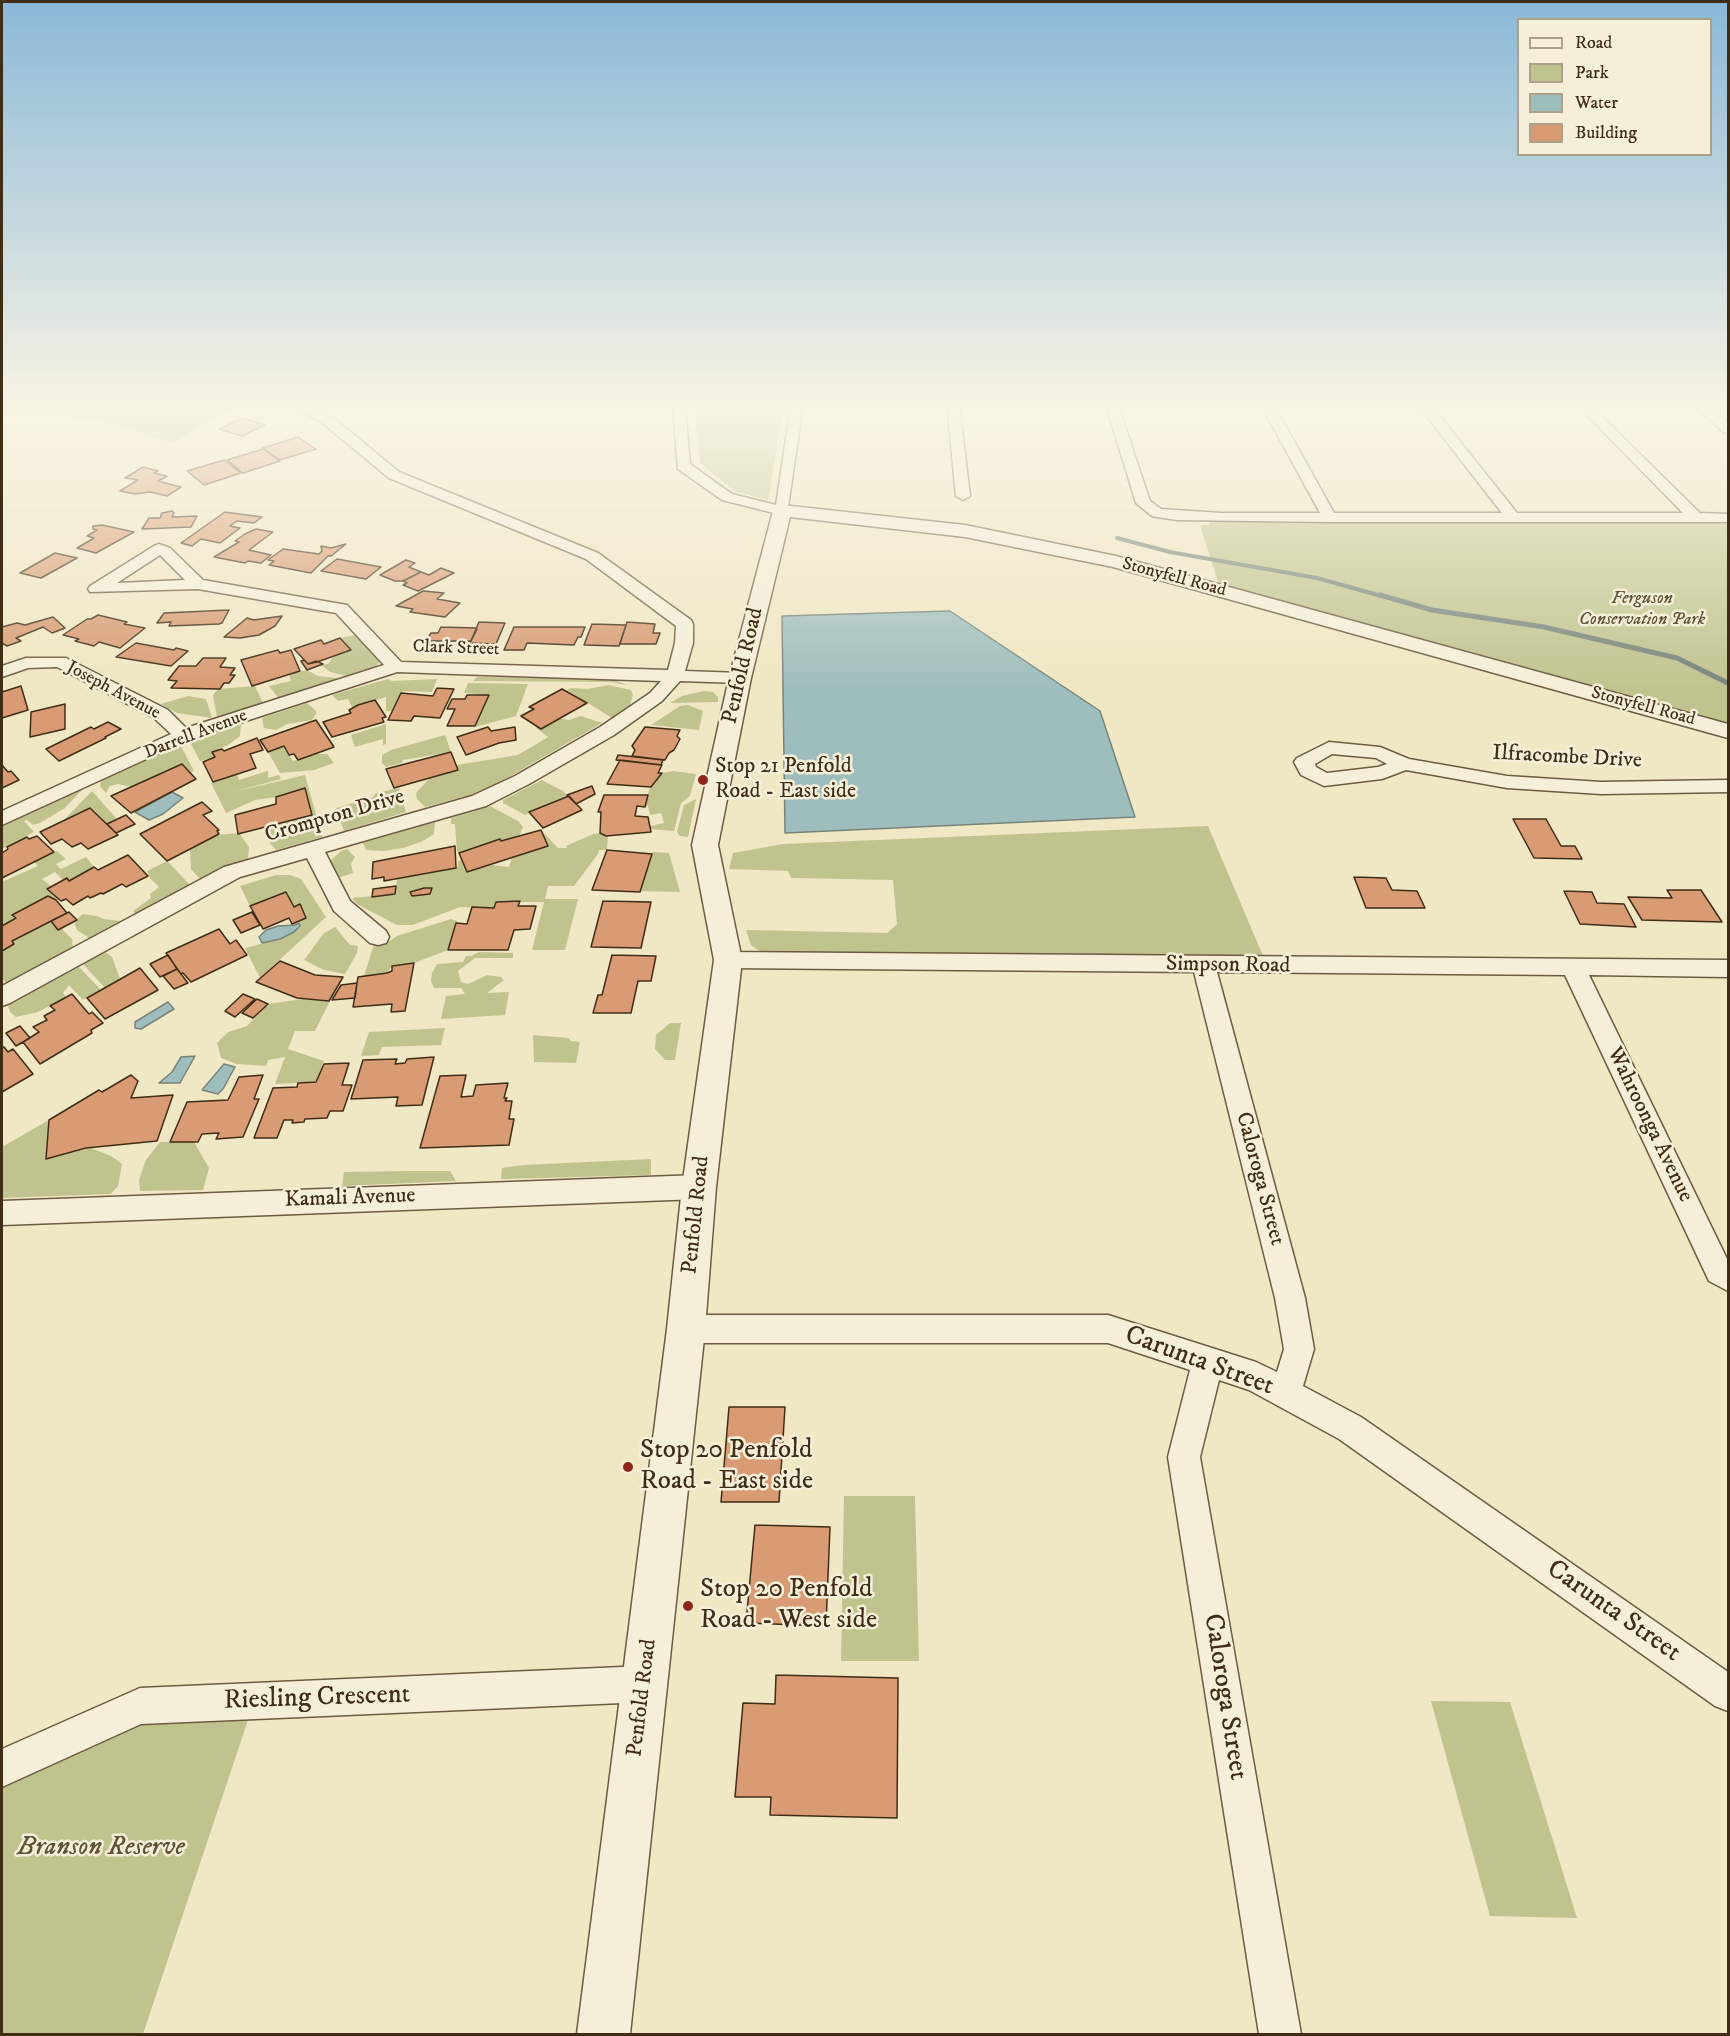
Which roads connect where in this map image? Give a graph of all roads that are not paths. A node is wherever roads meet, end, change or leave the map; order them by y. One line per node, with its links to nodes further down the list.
1 (453, 500): 16 (street)
2 (739, 500): 8 (street, Stonyfell Road)
3 (784, 500): 8 (street, Penfold Road)
4 (1142, 500): 9 (street)
5 (1320, 500): 9 (street)
6 (1499, 500): 11 (street)
7 (1678, 500): 12 (street)
8 (782, 511): 17 (street, Penfold Road); 18 (street, Stonyfell Road)
9 (1330, 518): 11 (street)
10 (1728, 518): 12 (street)
11 (1514, 519): 12 (street)
12 (1697, 519)
13 (198, 584): 13 (street, Clark Street); 14 (street, Clark Street)
14 (396, 667): 16 (street, Clark Street); 19 (street, Darrell Avenue)
15 (2, 672): 19 (street, Joseph Avenue)
16 (675, 676): 17 (street, Clark Street); 23 (street, Crompton Drive)
17 (740, 678): 25 (street, Penfold Road)
18 (1728, 731)
19 (183, 735): 22 (street, Darrell Avenue)
20 (1404, 764): 21 (street, Ilfracombe Drive)
21 (1728, 786)
22 (2, 819)
23 (313, 849): 24 (street); 29 (street, Crompton Drive)
24 (378, 937)
25 (728, 960): 26 (street, Simpson Road); 30 (street, Penfold Road)
26 (1204, 966): 28 (street, Simpson Road); 35 (street, Caloroga Street)
27 (1728, 968): 28 (street, Simpson Road)
28 (1574, 969): 32 (street, Wahroonga Avenue)
29 (2, 997)
30 (699, 1187): 31 (street, Kamali Avenue); 33 (street, Penfold Road)
31 (2, 1213)
32 (1728, 1278)
33 (686, 1329): 34 (street, Carunta Street); 36 (street, Penfold Road)
34 (1208, 1361): 35 (street, Carunta Street); 40 (street, Caloroga Street)
35 (1285, 1393): 37 (street, Carunta Street)
36 (645, 1684): 38 (street, Riesling Crescent); 39 (street, Penfold Road)
37 (1728, 1693)
38 (2, 1768)
39 (603, 2034)
40 (1280, 2034)

